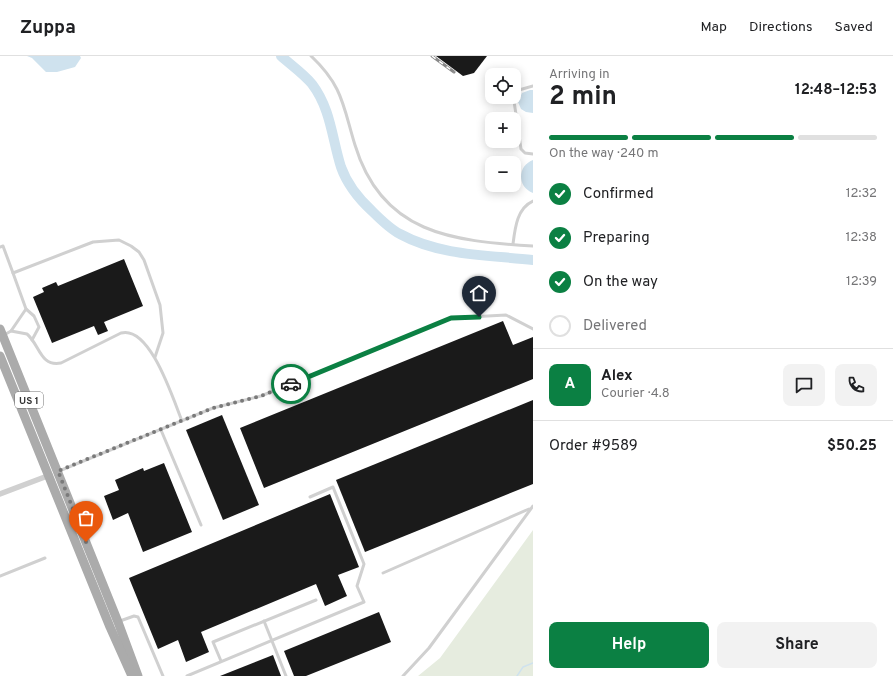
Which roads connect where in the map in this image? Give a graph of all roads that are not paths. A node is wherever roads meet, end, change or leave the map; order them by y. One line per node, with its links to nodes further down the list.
1 (311, 56): 5 (lane)
2 (533, 86): 3 (lane)
3 (533, 154)
4 (533, 201): 5 (lane)
5 (513, 244): 7 (lane)
6 (0, 246): 8 (lane)
7 (533, 246)
8 (13, 273): 9 (lane); 15 (lane)
9 (26, 309): 11 (lane); 13 (lane)
10 (533, 330): 16 (lane)
11 (11, 331): 12 (lane); 13 (lane)
12 (1, 333): 18 (main road, US 1)
13 (32, 340): 15 (lane)
14 (0, 356): 19 (main road, US 1)
15 (155, 357): 16 (lane)
16 (182, 421): 17 (lane)
17 (161, 430): 18 (lane); 23 (lane)
18 (58, 471): 19 (street); 29 (main road, US 1)
19 (48, 476): 20 (street); 32 (main road, US 1)
20 (0, 494)
21 (310, 497): 30 (lane)
22 (532, 507): 25 (lane); 37 (lane)
23 (201, 525)
24 (45, 558): 26 (lane)
25 (383, 573)
26 (0, 576)
27 (316, 600): 28 (lane)
28 (264, 621): 30 (lane); 31 (lane)
29 (118, 622): 33 (main road, US 1); 34 (lane)
30 (272, 640): 31 (lane); 36 (lane)
31 (221, 661): 35 (lane)
32 (132, 676)
33 (138, 676)
34 (163, 676)
35 (187, 676)
36 (286, 676)
37 (403, 676)

